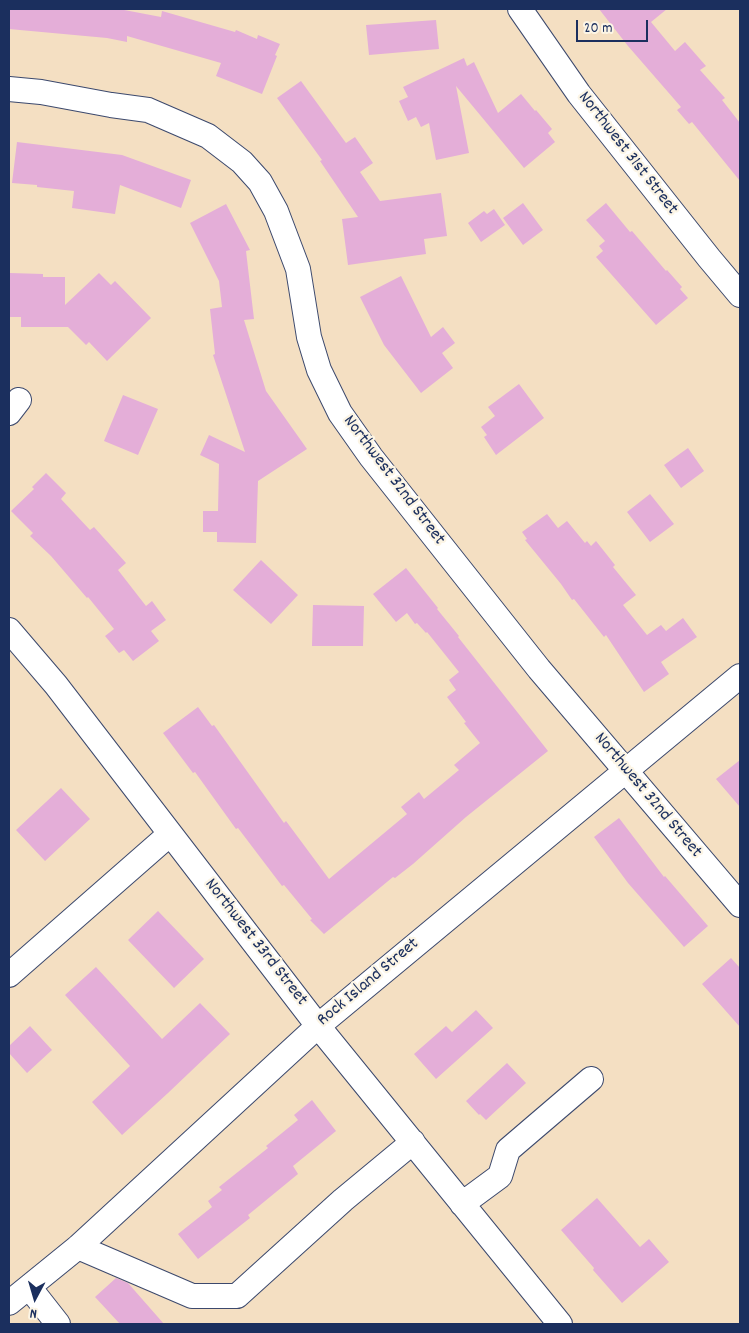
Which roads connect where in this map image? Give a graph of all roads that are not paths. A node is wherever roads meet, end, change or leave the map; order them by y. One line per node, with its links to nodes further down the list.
1 (520, 9): 3 (street, Northwest 31st Street)
2 (9, 89): 6 (street, Northwest 32nd Street)
3 (740, 295)
4 (9, 630): 7 (street, Northwest 33rd Street)
5 (740, 676): 6 (street, Rock Island Street)
6 (626, 770): 8 (street, Northwest 32nd Street); 10 (street, Rock Island Street)
7 (170, 834): 9 (street); 10 (street, Northwest 33rd Street)
8 (740, 905)
9 (9, 975)
10 (318, 1026): 12 (street, Northwest 33rd Street); 14 (street, Rock Island Street)
11 (591, 1079): 13 (street)
12 (413, 1142): 13 (street, Northwest 33rd Street); 14 (street)
13 (462, 1204): 18 (street, Northwest 33rd Street)
14 (78, 1247): 15 (street, Rock Island Street)
15 (29, 1287): 16 (street, Rock Island Street); 17 (street)
16 (9, 1303)
17 (58, 1324)
18 (560, 1324)

